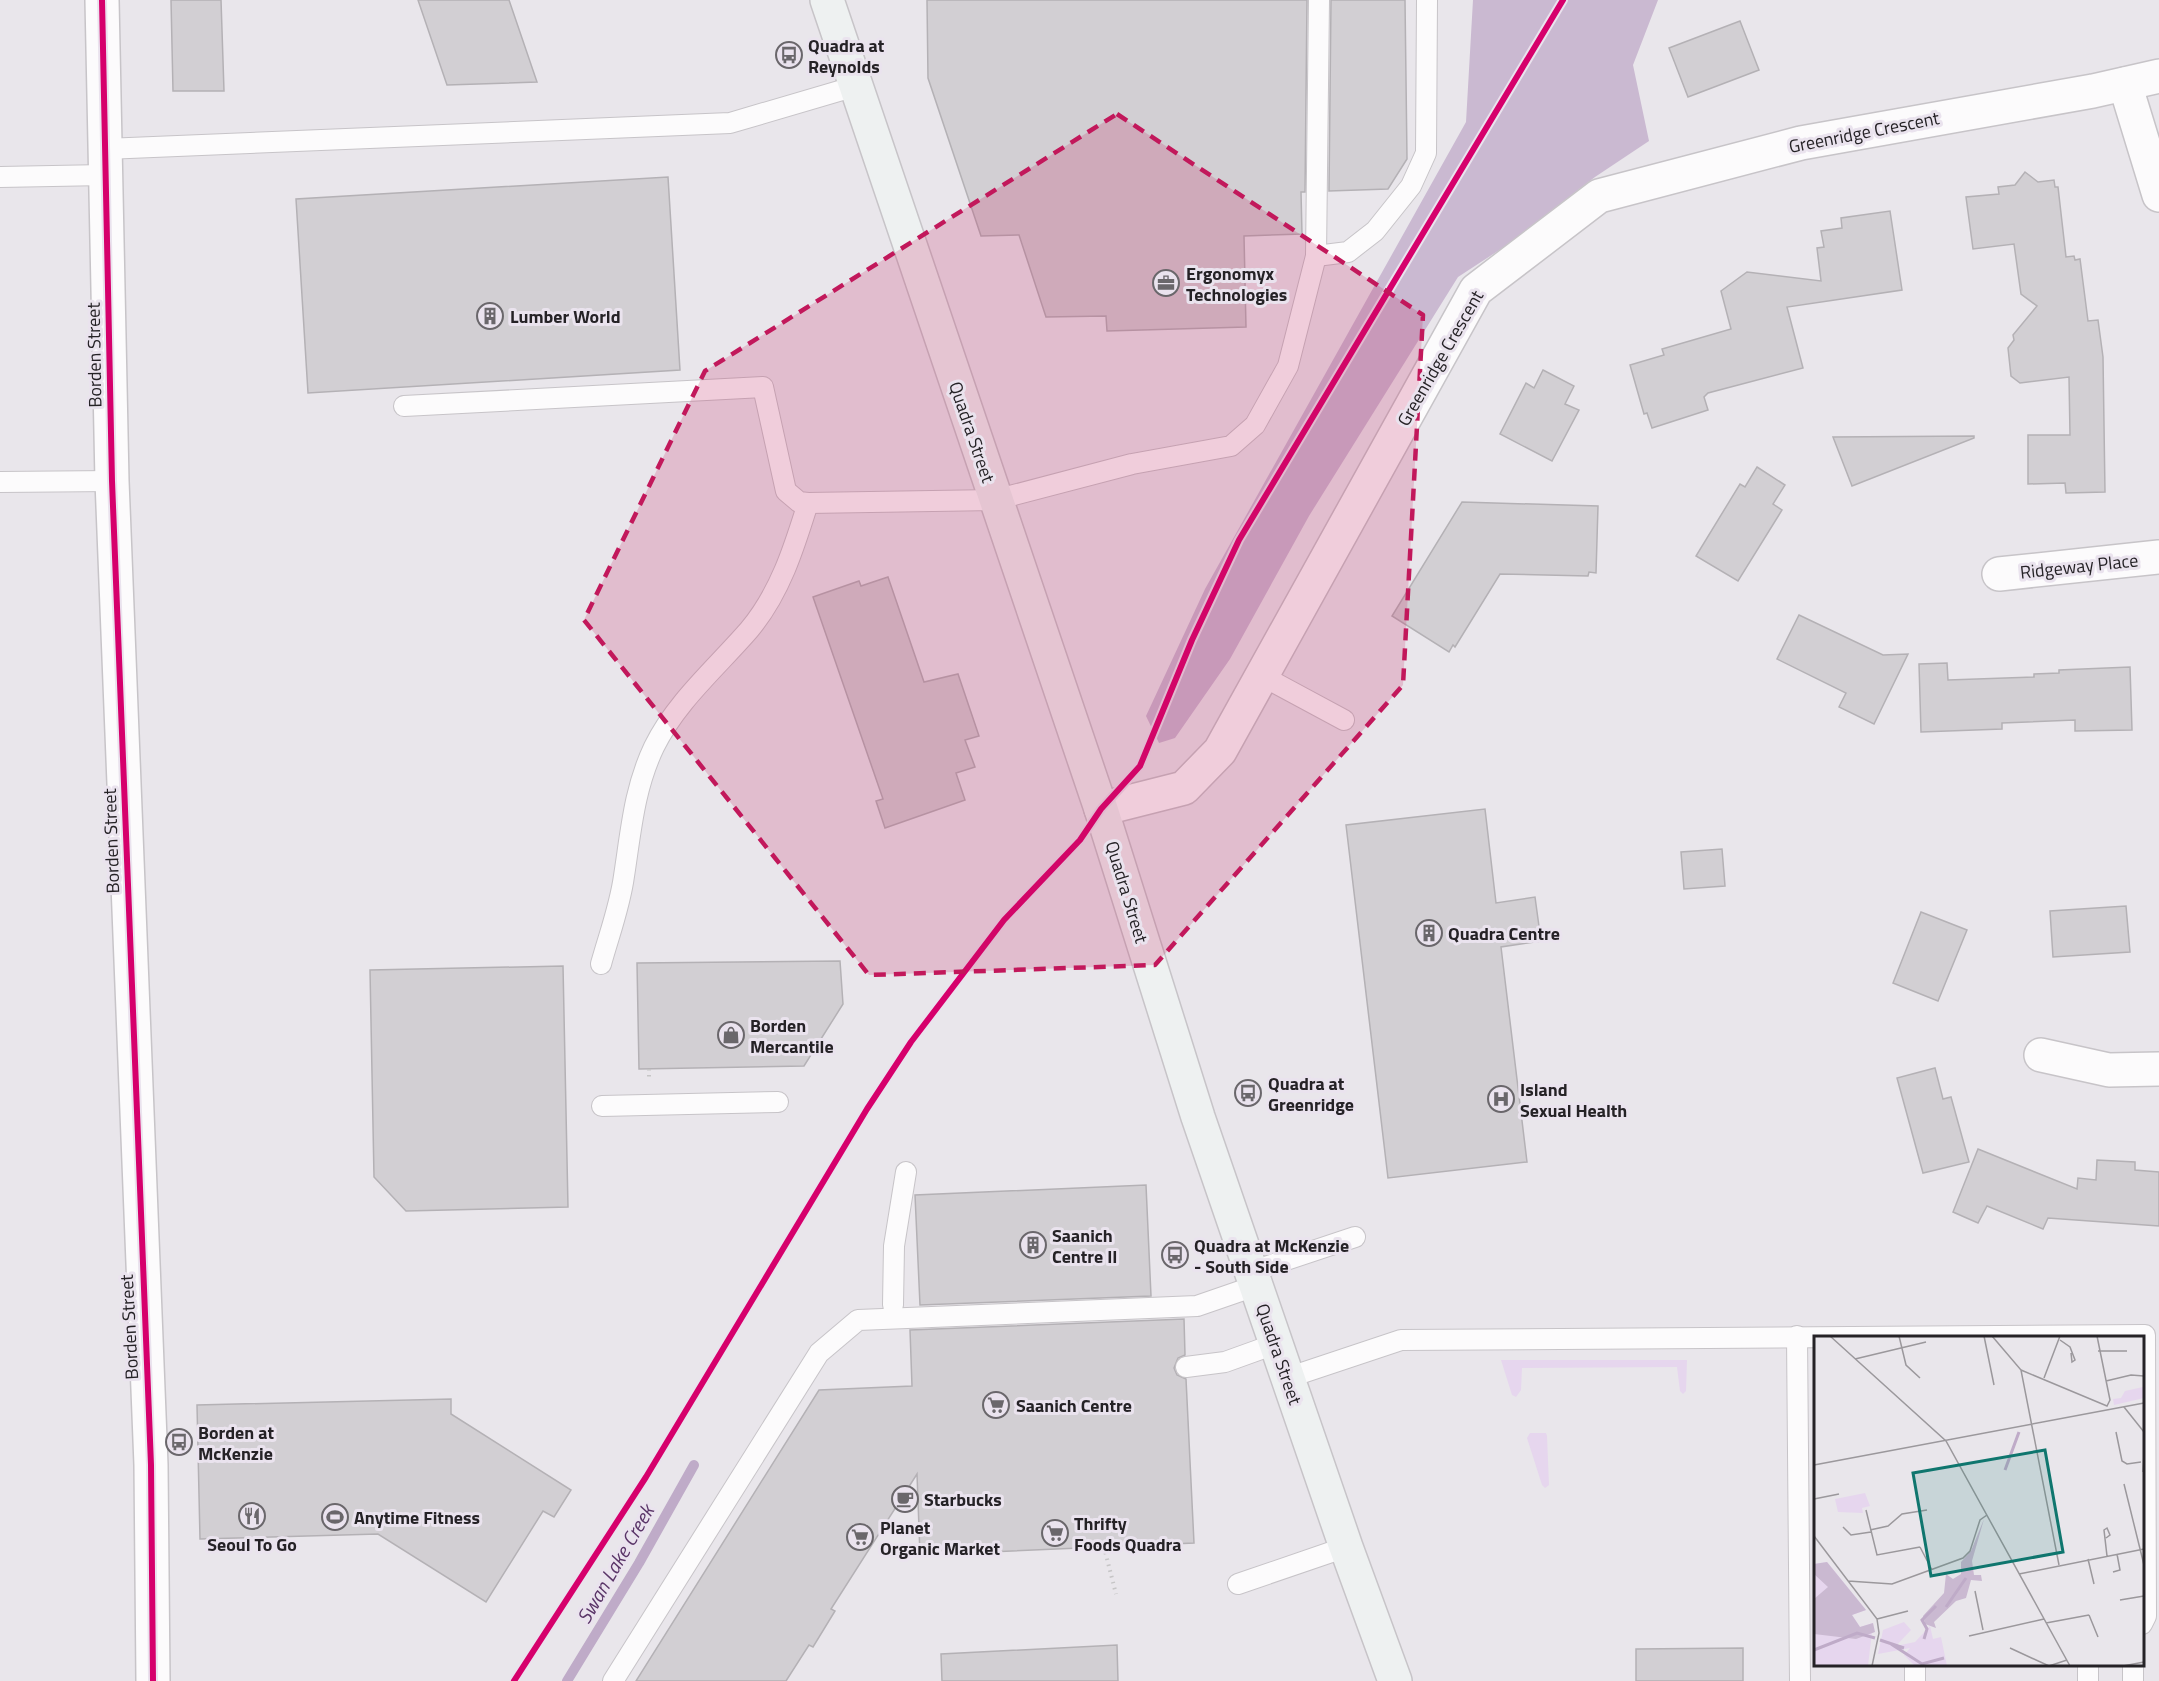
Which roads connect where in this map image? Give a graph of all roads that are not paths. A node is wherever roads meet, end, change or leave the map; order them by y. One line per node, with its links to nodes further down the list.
1 (102, 0): 8 (street, Borden Street)
2 (828, 0): 7 (main road, Quadra Street)
3 (1319, 0): 11 (lane)
4 (1427, 0): 11 (lane)
5 (2159, 76): 6 (street, Greenridge Crescent)
6 (2125, 84): 10 (street); 19 (street, Greenridge Crescent)
7 (856, 86): 8 (lane); 15 (main road, Quadra Street)
8 (105, 162): 9 (lane); 13 (street, Borden Street)
9 (0, 177)
10 (2159, 195)
11 (1316, 256): 15 (lane)
12 (404, 406): 16 (lane)
13 (112, 481): 14 (lane); 40 (street, Borden Street)
14 (0, 482)
15 (995, 500): 16 (lane); 21 (main road, Quadra Street)
16 (808, 503): 22 (lane)
17 (2159, 557): 18 (street, Ridgeway Place)
18 (1999, 574)
19 (1264, 677): 20 (lane); 21 (street, Greenridge Crescent)
20 (1344, 720)
21 (1101, 809): 29 (main road, Quadra Street)
22 (601, 964)
23 (2041, 1056): 24 (street)
24 (2159, 1069)
25 (778, 1102): 26 (lane)
26 (602, 1106)
27 (906, 1172): 30 (lane)
28 (1355, 1237): 29 (lane)
29 (1253, 1279): 34 (main road, Quadra Street); 41 (lane)
30 (893, 1305)
31 (1797, 1336): 32 (lane); 36 (lane); 43 (lane)
32 (1814, 1336)
33 (2027, 1336): 39 (lane)
34 (1275, 1344): 35 (lane); 36 (main road, Quadra Street)
35 (1186, 1367)
36 (1287, 1378): 37 (main road, Quadra Street)
37 (1346, 1547): 38 (lane); 42 (main road, Quadra Street)
38 (1238, 1584)
39 (2144, 1620)
40 (153, 1681)
41 (613, 1681)
42 (1395, 1681)
43 (1800, 1681)

